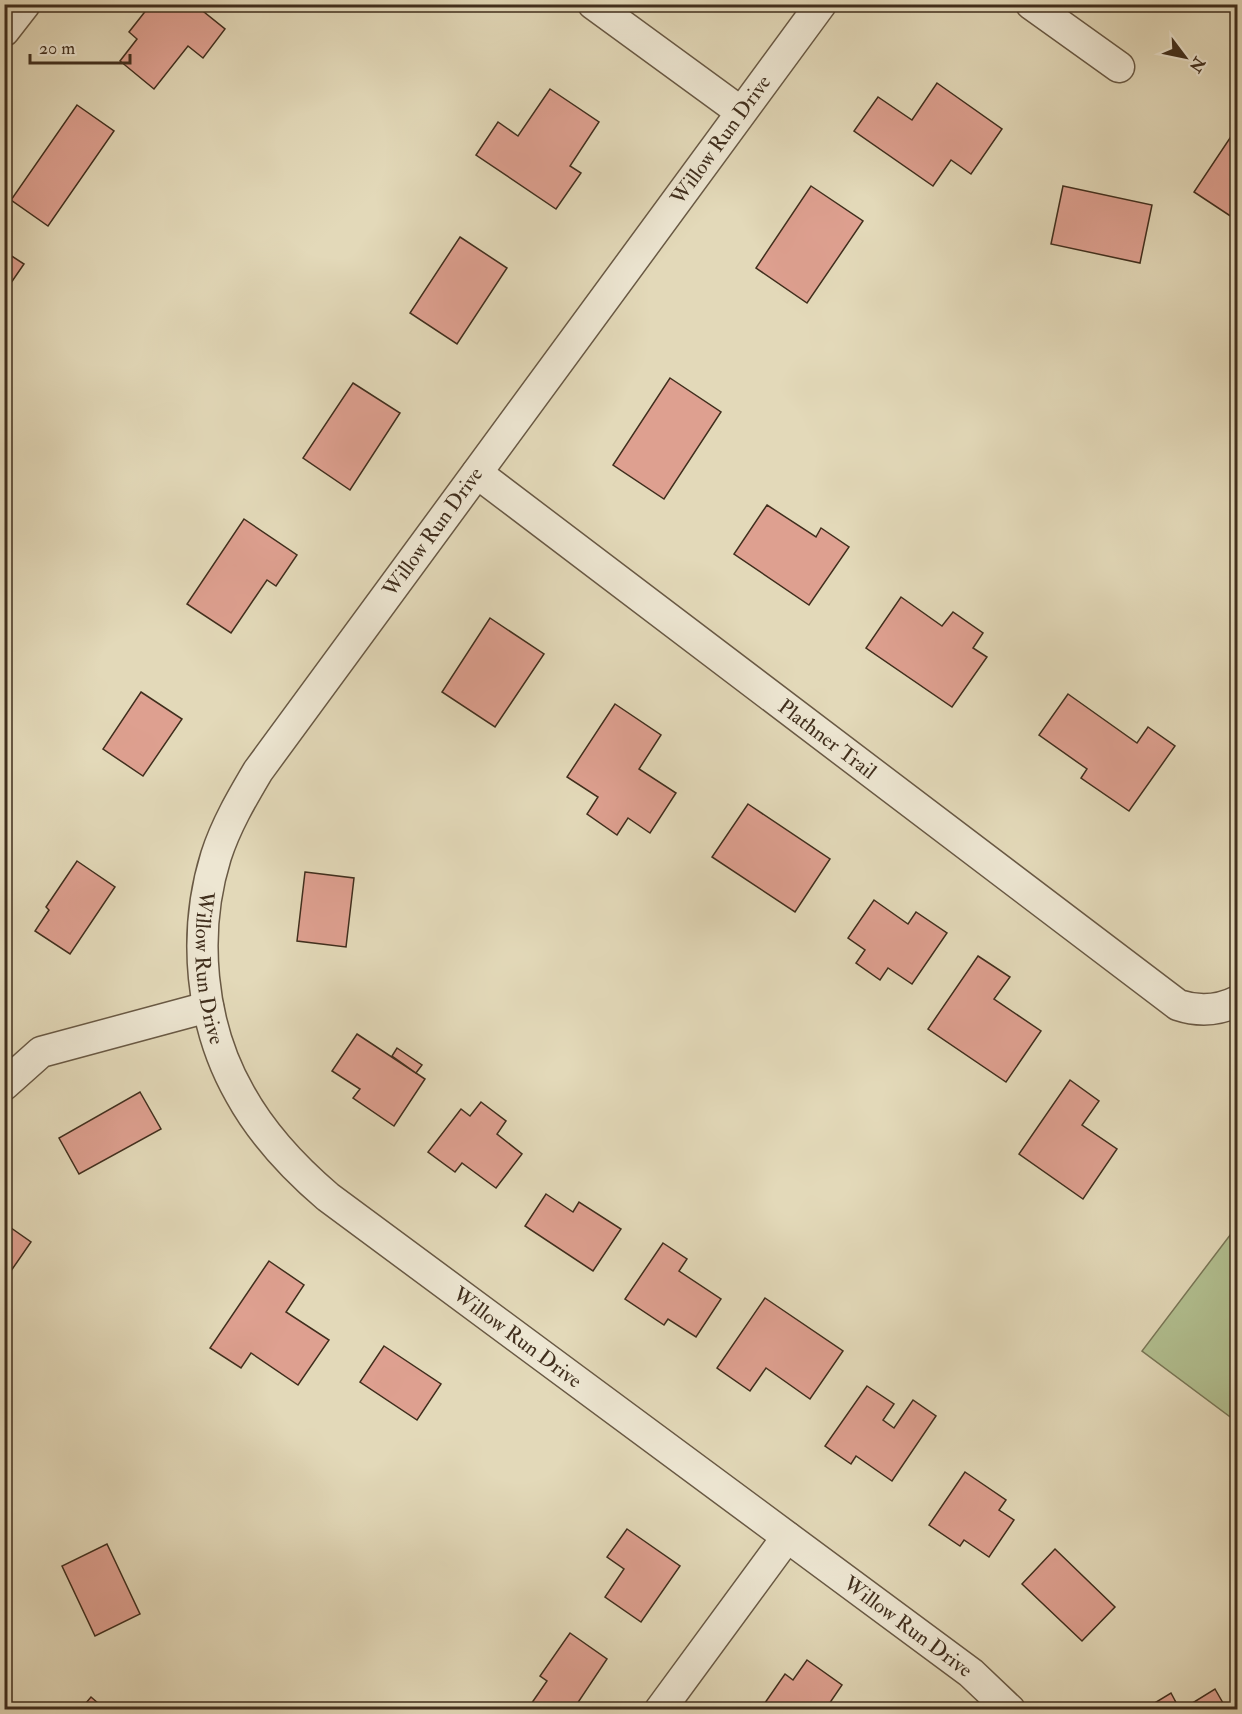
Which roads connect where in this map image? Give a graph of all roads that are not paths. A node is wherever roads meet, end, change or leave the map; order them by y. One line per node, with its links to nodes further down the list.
1 (25, 4): 5 (street)
2 (593, 4): 7 (street)
3 (821, 4): 7 (street, Willow Run Drive)
4 (1031, 4): 6 (street)
5 (4, 31)
6 (1119, 67)
7 (741, 112): 8 (street, Willow Run Drive)
8 (477, 473): 9 (street, Plathner Trail); 10 (street, Willow Run Drive)
9 (1238, 1001)
10 (208, 1007): 11 (street); 12 (street, Willow Run Drive)
11 (4, 1086)
12 (787, 1537): 13 (street); 14 (street, Willow Run Drive)
13 (660, 1710)
14 (1010, 1710)

